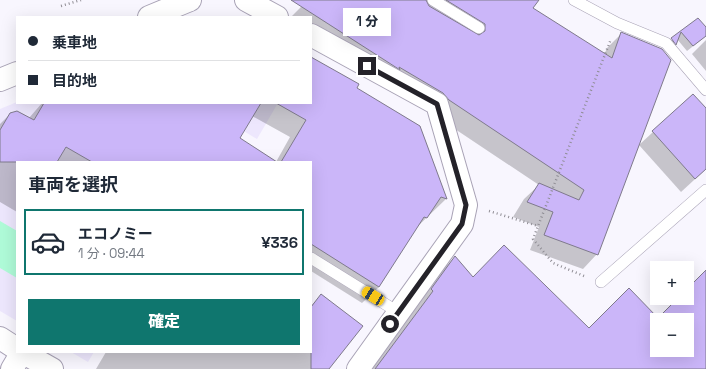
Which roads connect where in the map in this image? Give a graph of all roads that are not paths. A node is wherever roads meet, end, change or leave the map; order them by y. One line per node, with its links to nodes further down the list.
1 (190, 0): 5 (street)
2 (246, 0): 6 (street)
3 (433, 0): 7 (lane)
4 (574, 0): 11 (lane)
5 (151, 16)
6 (275, 16)
7 (479, 28)
8 (312, 36): 15 (street)
9 (16, 73): 10 (street)
10 (0, 80)
11 (706, 90)
12 (706, 190): 14 (lane)
13 (312, 259): 15 (lane)
14 (601, 282)
15 (398, 312): 22 (street)
16 (0, 338): 17 (street)
17 (16, 348)
18 (21, 353): 20 (street)
19 (24, 353): 21 (street)
20 (12, 369)
21 (52, 369)
22 (358, 369)

